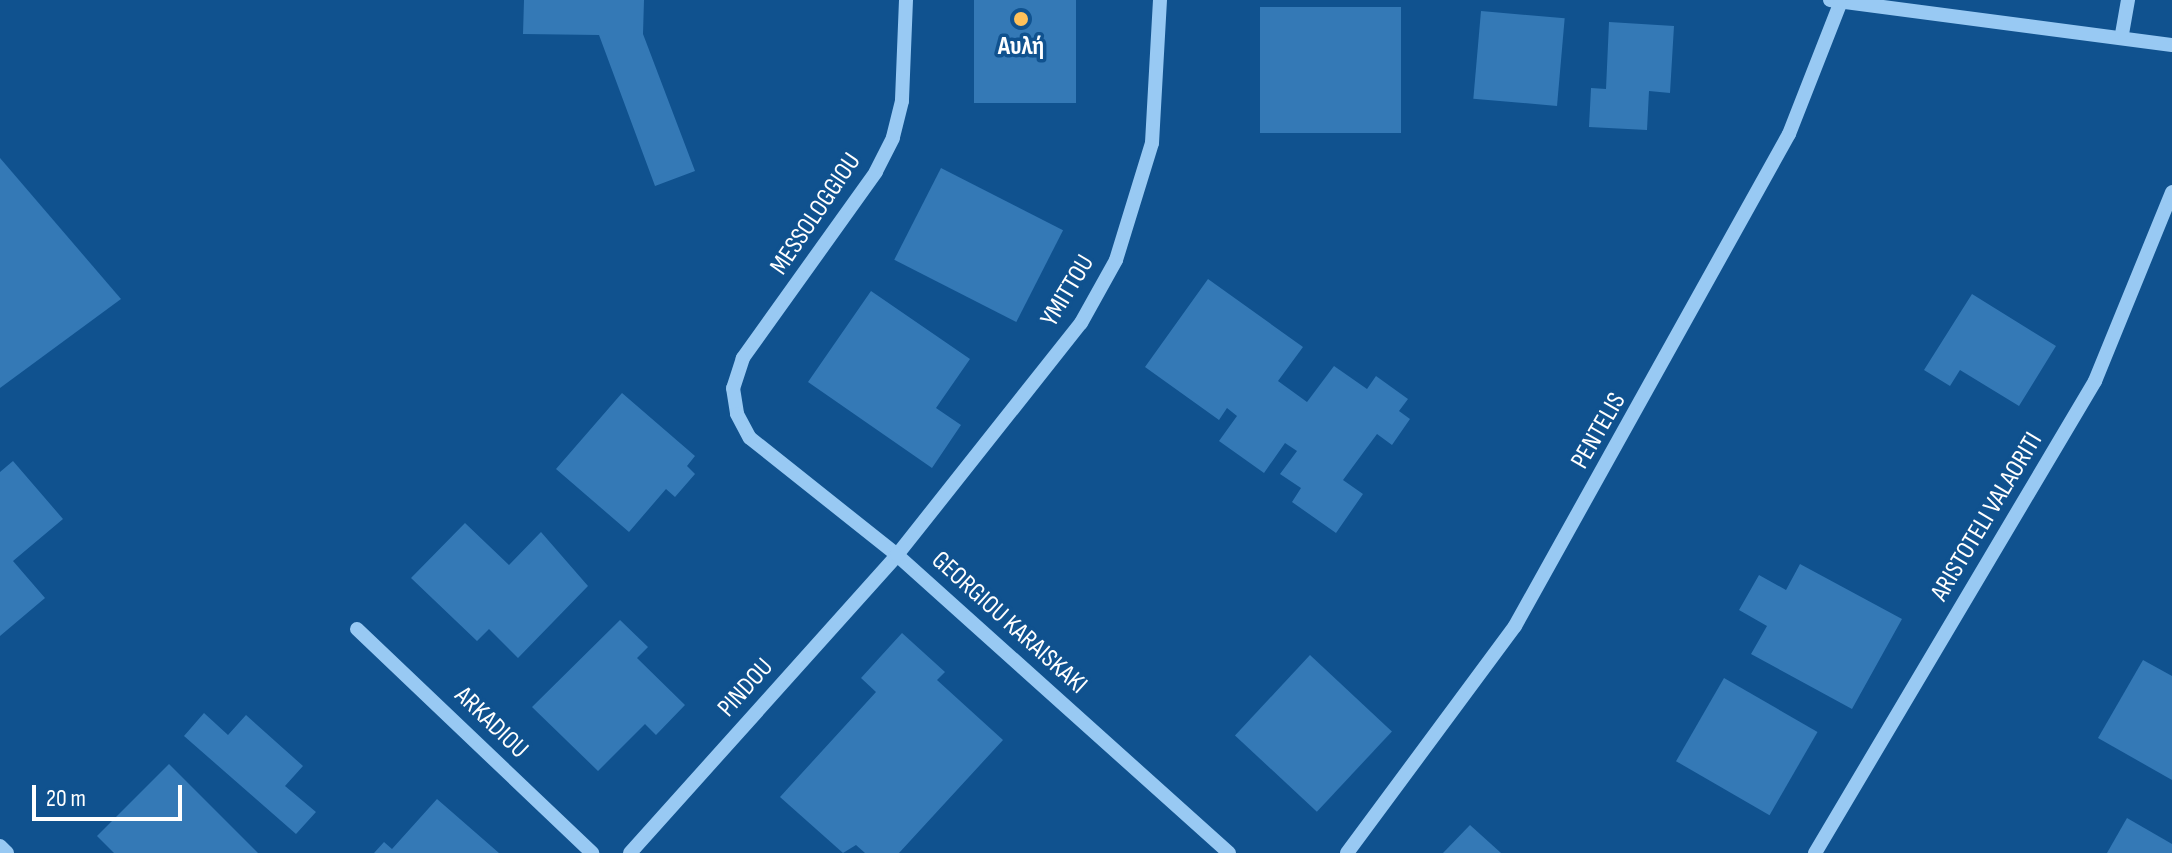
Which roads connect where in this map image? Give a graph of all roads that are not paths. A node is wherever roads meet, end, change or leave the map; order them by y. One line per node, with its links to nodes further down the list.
1 (906, 0): 8 (street, MESSOLOGGIOU)
2 (1160, 0): 9 (street, YMITTOU)
3 (2128, 0): 5 (street)
4 (1836, 1): 5 (street); 16 (street, PENTELIS)
5 (2122, 34): 6 (street)
6 (2172, 45)
7 (2172, 192): 17 (street, ARISTOTELI VALAORITI)
8 (750, 438): 9 (street, GEORGIOU KARAISKAKI)
9 (897, 555): 14 (street, PINDOU); 15 (street, GEORGIOU KARAISKAKI)
10 (357, 629): 13 (street, ARKADIOU)
11 (0, 846): 12 (street)
12 (7, 853)
13 (592, 853)
14 (630, 853)
15 (1229, 853)
16 (1347, 853)
17 (1815, 853)

